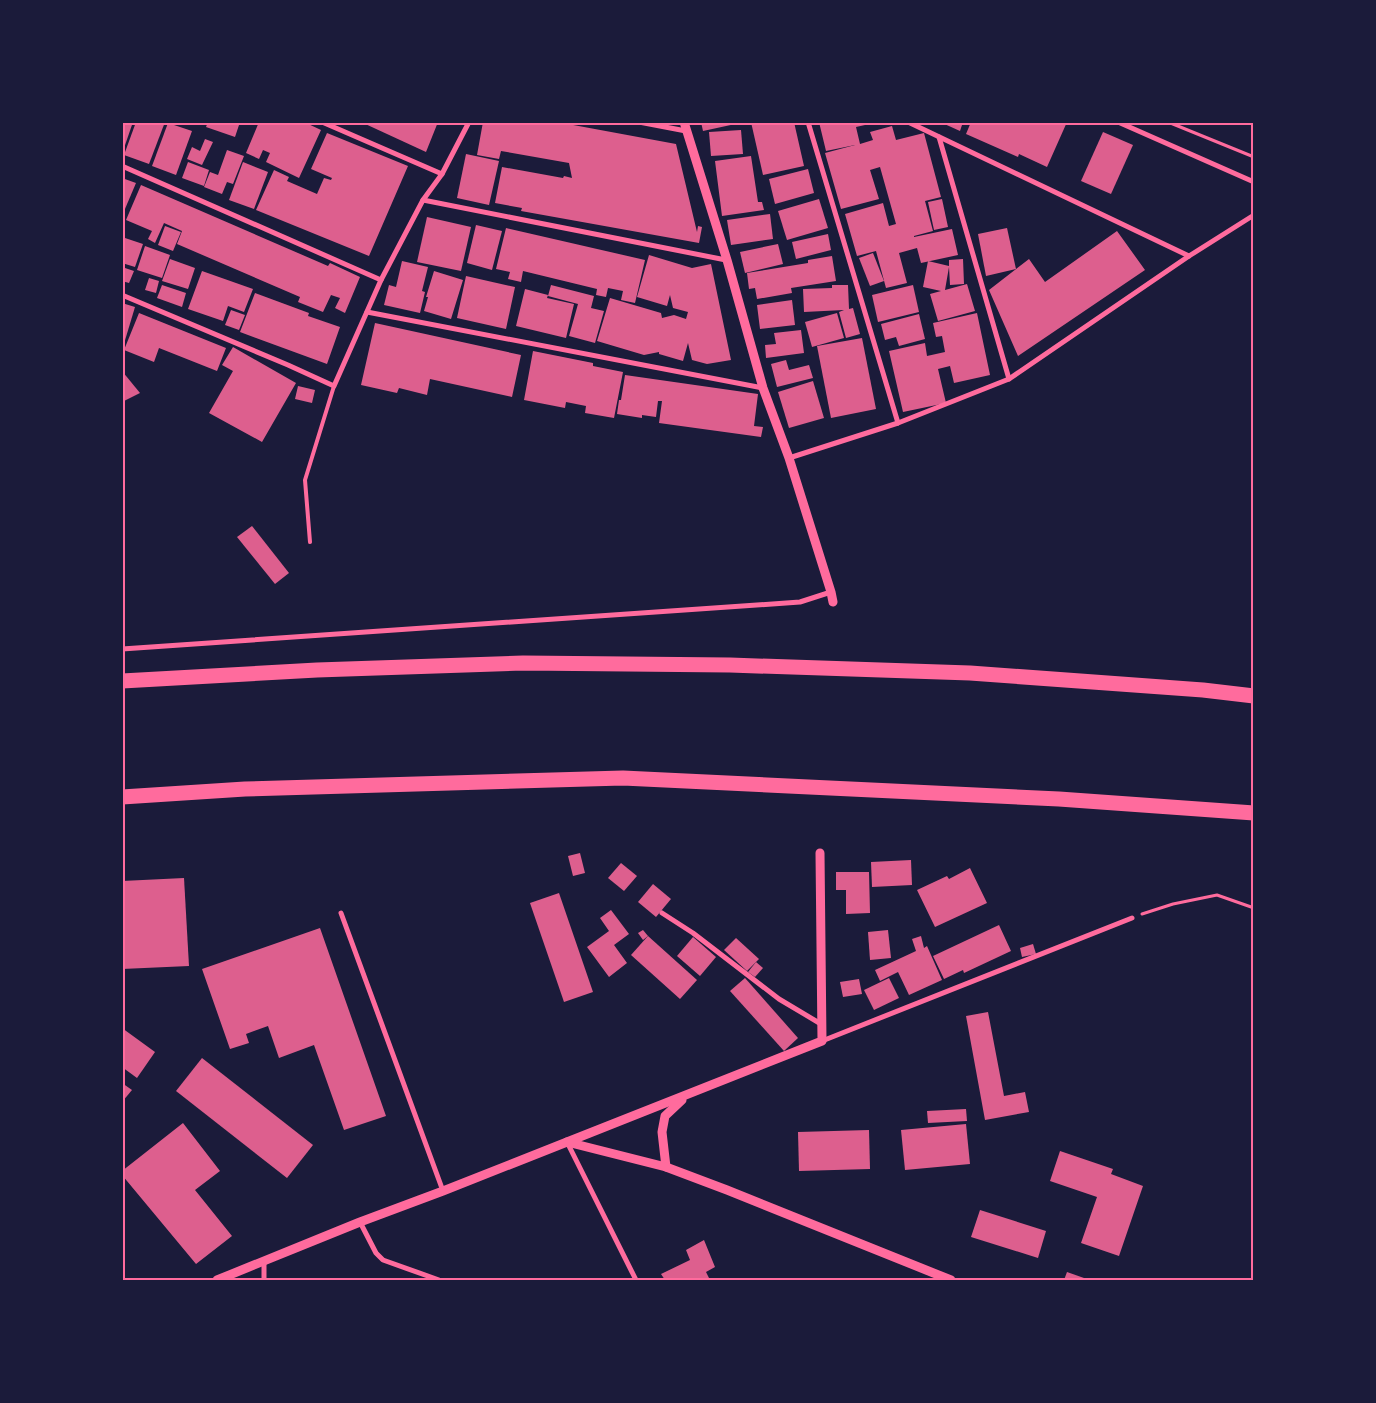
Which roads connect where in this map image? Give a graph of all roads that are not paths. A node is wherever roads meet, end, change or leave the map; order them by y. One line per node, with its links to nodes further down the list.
1 (322, 122): 10 (street)
2 (469, 122): 10 (street)
3 (639, 122): 7 (street)
4 (808, 122): 22 (street)
5 (908, 122): 8 (street)
6 (1118, 122): 11 (street)
7 (685, 127): 15 (street)
8 (939, 137): 14 (street); 19 (street)
9 (122, 166): 16 (street)
10 (442, 174): 12 (street)
11 (1254, 182)
12 (423, 200): 15 (street); 16 (street)
13 (1254, 215): 14 (street)
14 (1189, 256): 19 (street)
15 (727, 260): 21 (street)
16 (381, 280): 18 (street)
17 (122, 295): 20 (street)
18 (367, 312): 20 (street); 21 (street)
19 (1009, 379): 22 (street)
20 (334, 386): 24 (lane)
21 (763, 388): 23 (street)
22 (898, 423): 23 (street)
23 (789, 458): 25 (street)
24 (310, 542)
25 (832, 592): 26 (street); 27 (street)
26 (833, 602)
27 (122, 649)
28 (122, 681): 29 (highway)
29 (1254, 696)
30 (122, 797): 31 (highway)
31 (1254, 813)
32 (820, 853): 36 (street)
33 (341, 913): 41 (street)
34 (662, 913): 36 (street)
35 (1132, 918): 37 (street)
36 (821, 1024): 37 (street)
37 (822, 1041): 38 (street)
38 (686, 1096): 39 (street); 40 (street)
39 (567, 1142): 40 (street); 41 (street); 47 (street)
40 (666, 1167): 48 (street)
41 (443, 1192): 42 (street)
42 (360, 1222): 43 (street); 46 (street)
43 (264, 1262): 44 (street); 45 (street)
44 (217, 1280)
45 (264, 1280)
46 (439, 1280)
47 (636, 1280)
48 (951, 1280)

